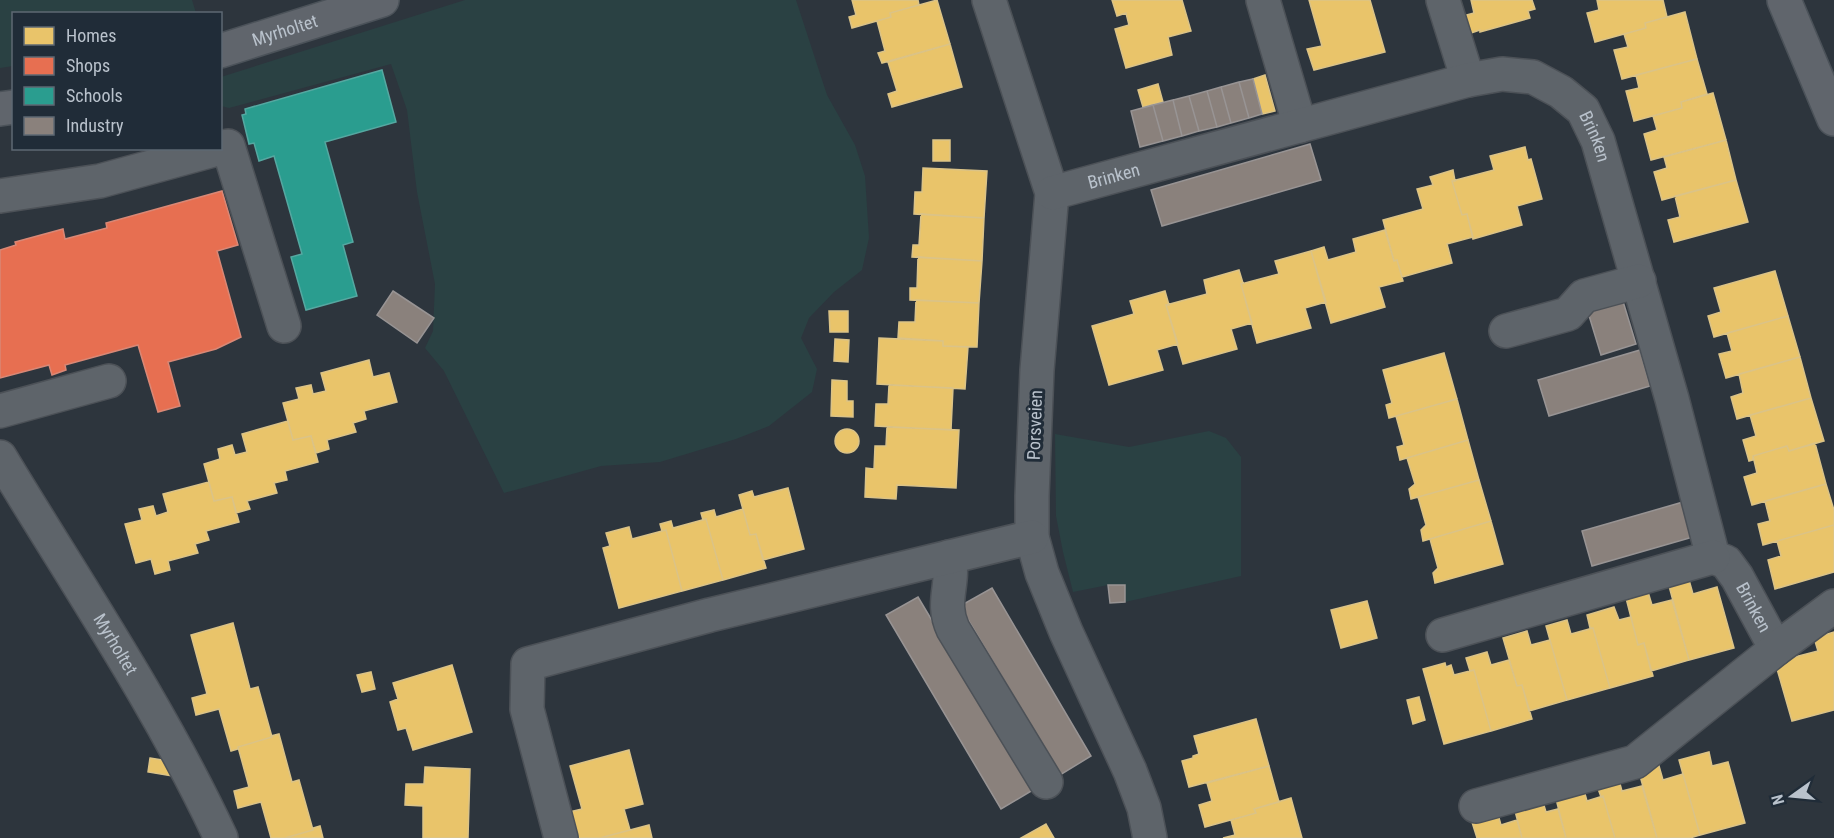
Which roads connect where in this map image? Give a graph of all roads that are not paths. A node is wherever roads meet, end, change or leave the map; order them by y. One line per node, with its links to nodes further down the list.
1 (382, 0): 6 (main road, Myrholtet)
2 (989, 0): 12 (street, Porsveien)
3 (1263, 0): 9 (street)
4 (1443, 0): 7 (street)
5 (1784, 0): 8 (main road)
6 (222, 50)
7 (1468, 80): 9 (street, Brinken); 14 (street, Brinken)
8 (1834, 119)
9 (1300, 126): 12 (street, Brinken)
10 (222, 148): 15 (street)
11 (213, 150): 13 (street)
12 (1052, 193): 20 (street, Porsveien)
13 (0, 196)
14 (1639, 281): 16 (street); 22 (street, Brinken)
15 (284, 326)
16 (1506, 332)
17 (109, 381): 18 (street)
18 (0, 411)
19 (0, 457): 28 (street, Myrholtet)
20 (1032, 537): 21 (street); 30 (street, Porsveien)
21 (949, 557): 26 (street); 29 (street)
22 (1713, 557): 24 (street); 25 (street, Brinken)
23 (1834, 606): 25 (street)
24 (1443, 635)
25 (1776, 649): 27 (street)
26 (1046, 782)
27 (1476, 806)
28 (221, 838)
29 (561, 838)
30 (1150, 838)

